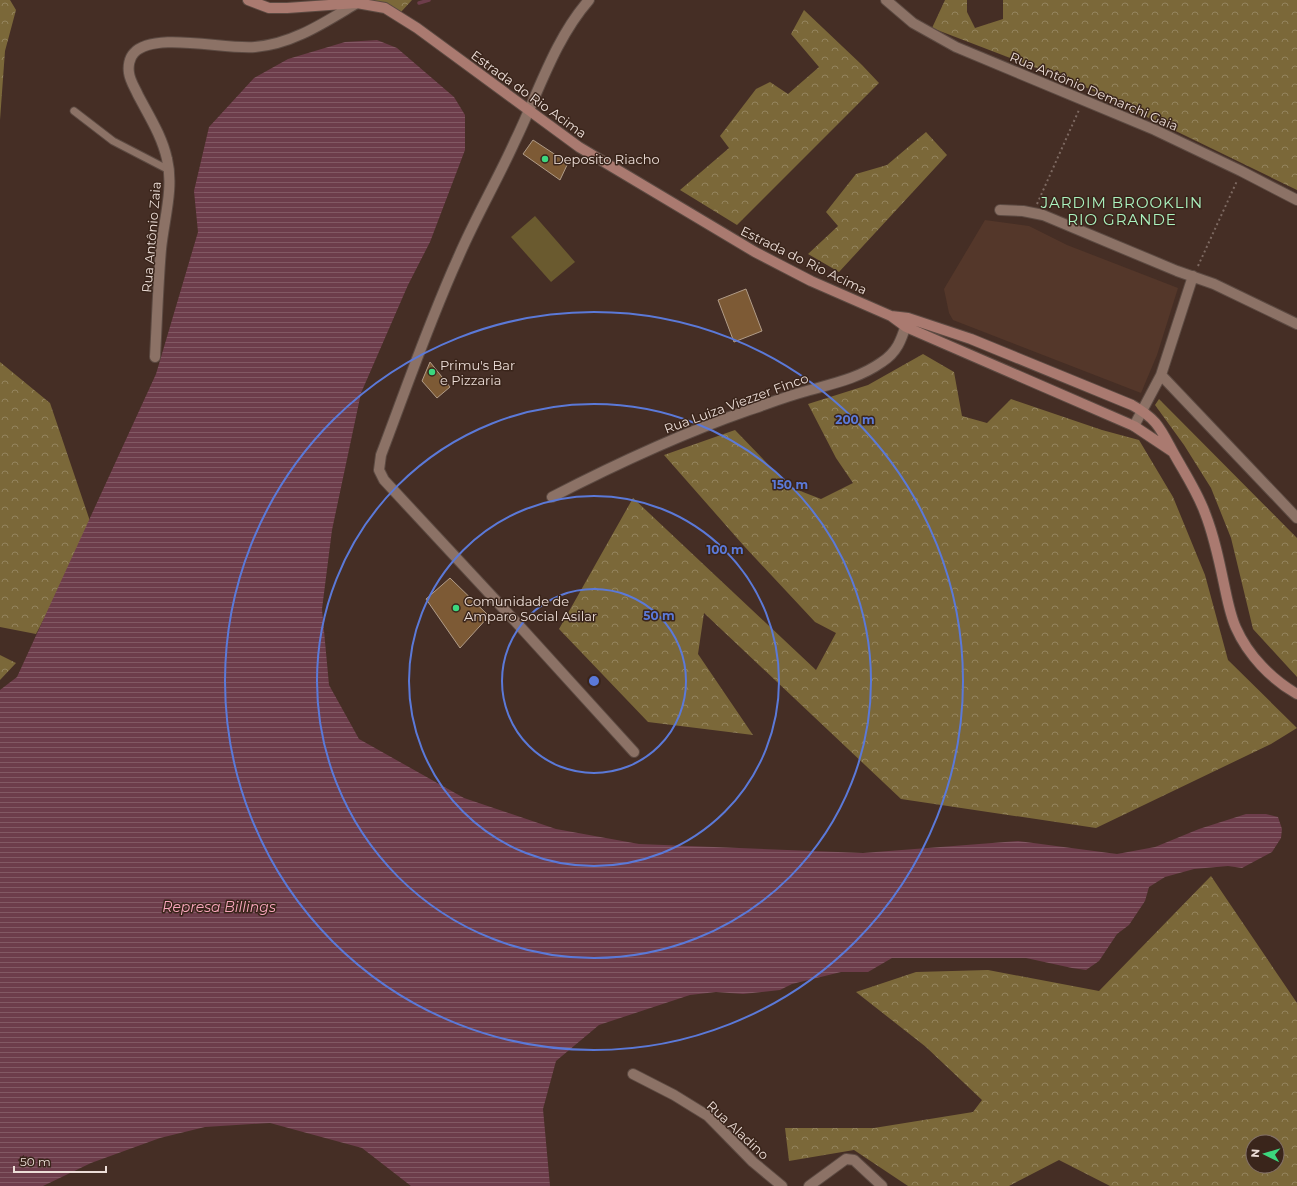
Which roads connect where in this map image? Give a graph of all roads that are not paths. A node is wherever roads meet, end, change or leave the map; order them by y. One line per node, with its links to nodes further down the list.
1 (248, 0): 4 (main road, Estrada do Rio Acima)
2 (589, 0): 6 (street)
3 (886, 0): 8 (street, Rua Antônio Demarchi Gaia)
4 (357, 3): 6 (main road, Estrada do Rio Acima); 7 (street, Rua Antônio Zaia)
5 (74, 110): 7 (lane)
6 (528, 110): 11 (main road, Estrada do Rio Acima); 21 (street)
7 (169, 170): 13 (street, Rua Antônio Zaia)
8 (1297, 200)
9 (1000, 210): 10 (street)
10 (1193, 276): 12 (street); 14 (street)
11 (907, 322): 15 (main road, Estrada do Rio Acima); 16 (main road, Estrada do Rio Acima); 18 (street, Rua Luiza Viezzer Finco)
12 (1297, 324)
13 (155, 357)
14 (1161, 376): 15 (street); 19 (street)
15 (1142, 411): 16 (street); 17 (main road, Estrada do Rio Acima)
16 (1134, 426): 17 (main road, Estrada do Rio Acima)
17 (1173, 452): 20 (main road, Estrada do Rio Acima)
18 (552, 497)
19 (1297, 518)
20 (1297, 694)
21 (634, 752)
22 (633, 1074): 23 (street, Rua Aladino)
23 (782, 1186)
24 (809, 1186): 25 (street)
25 (882, 1186)

